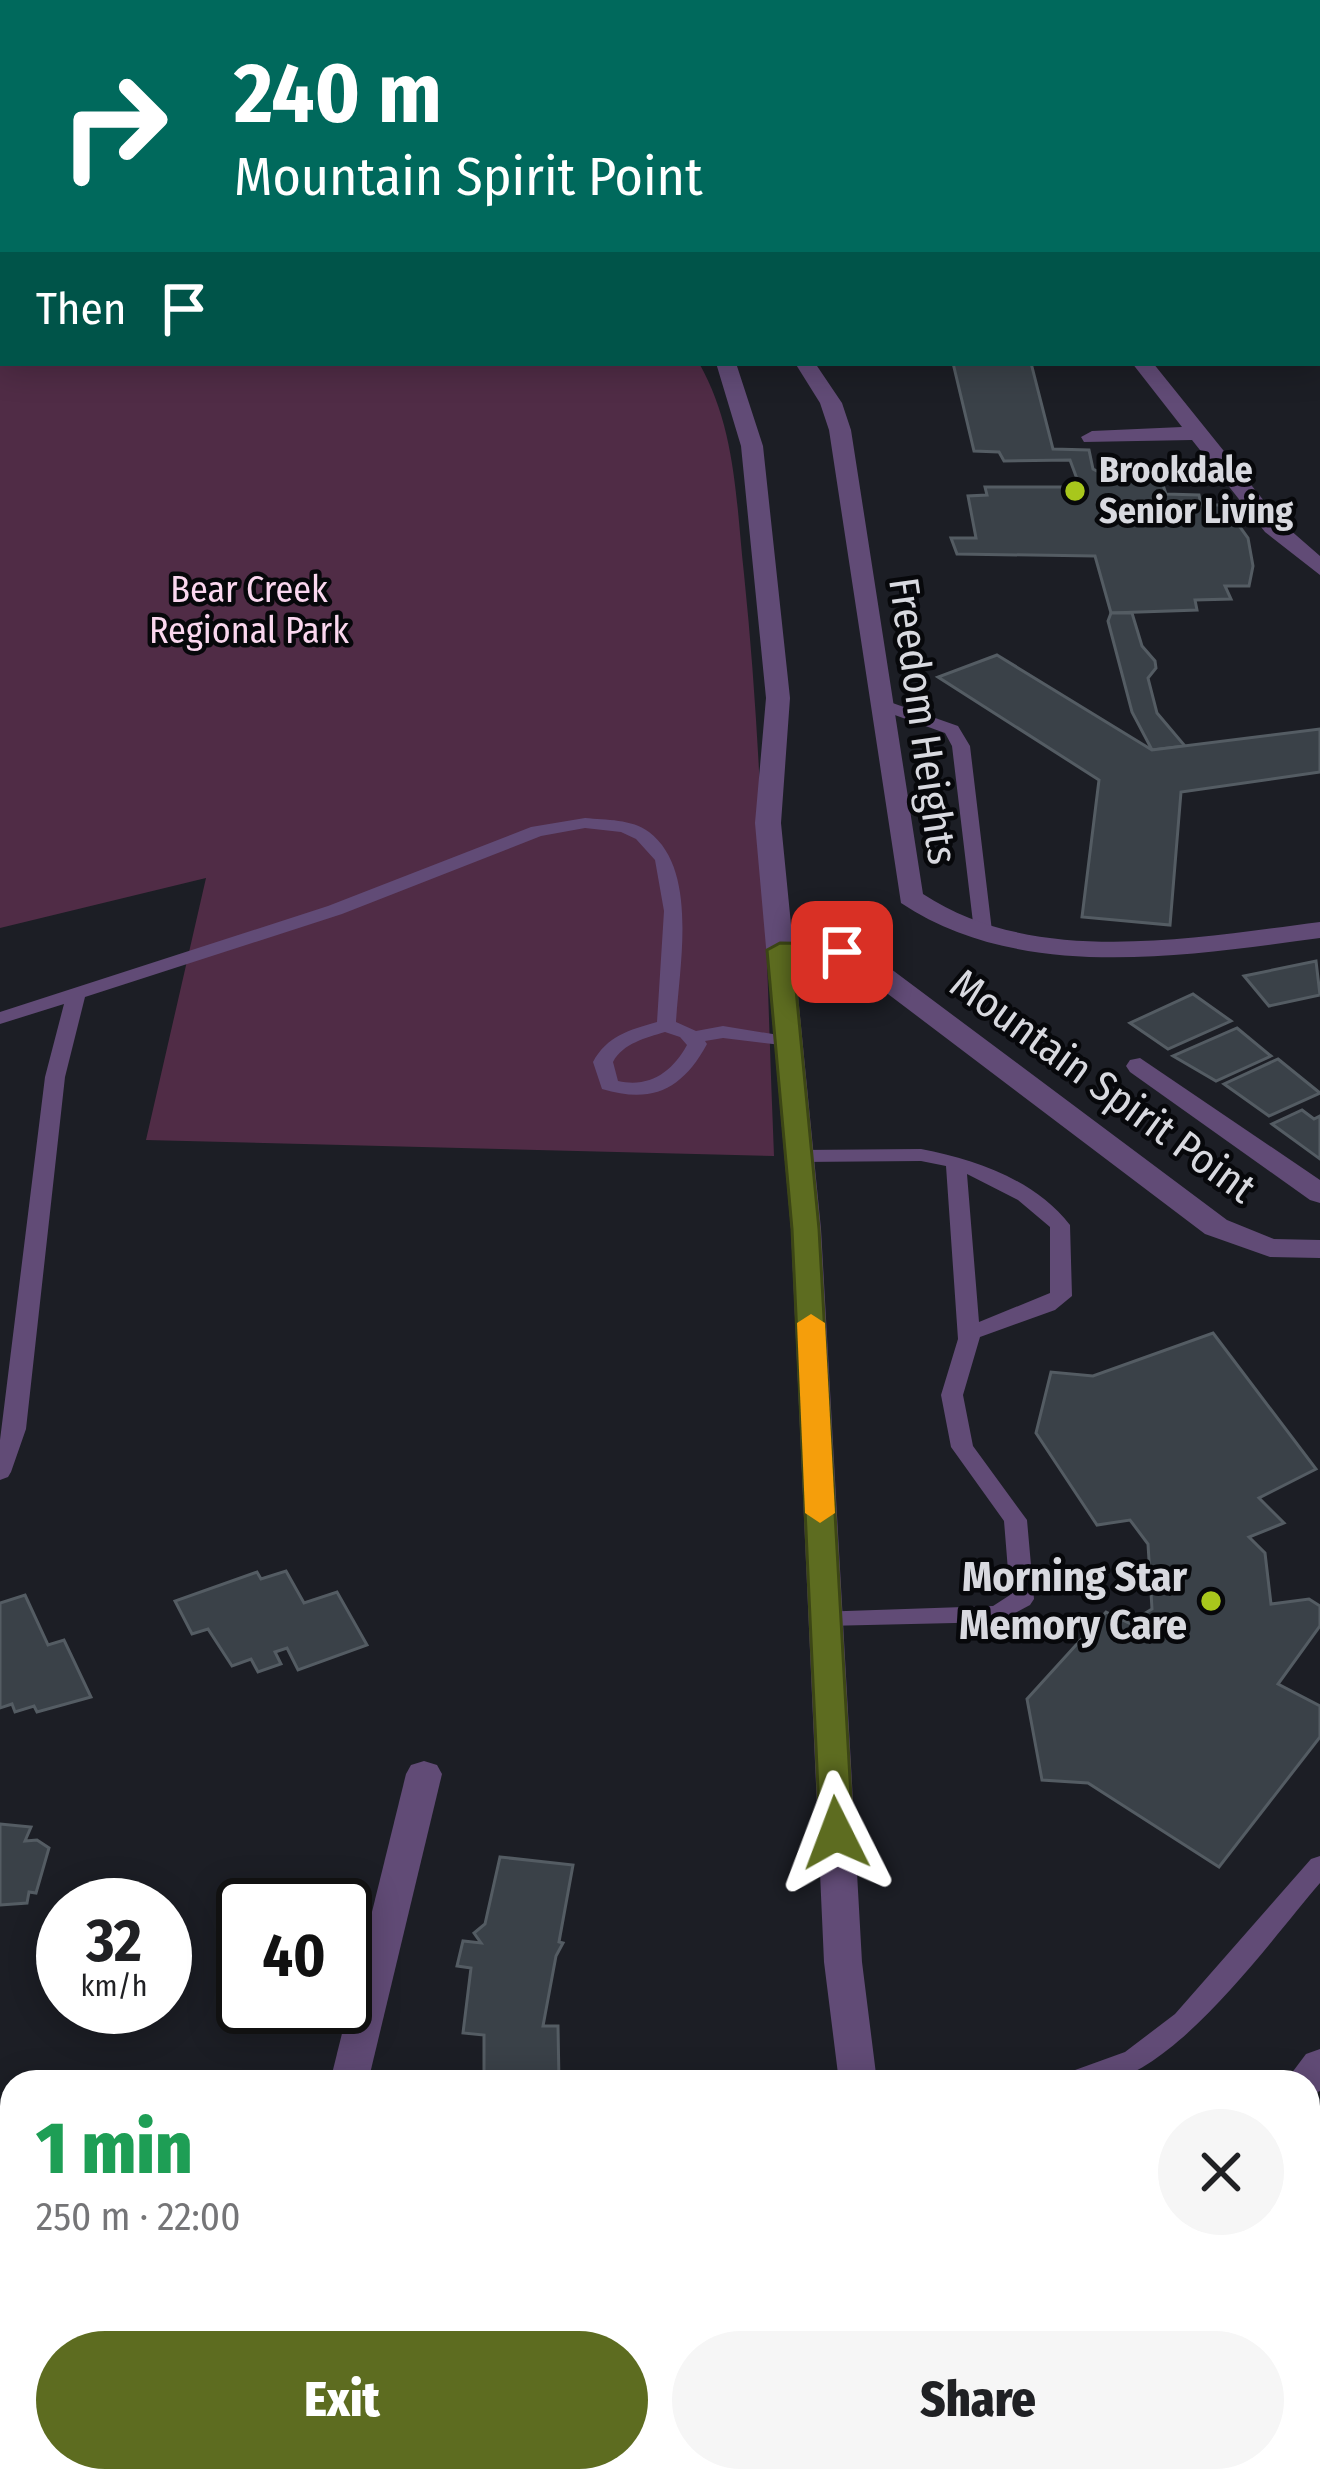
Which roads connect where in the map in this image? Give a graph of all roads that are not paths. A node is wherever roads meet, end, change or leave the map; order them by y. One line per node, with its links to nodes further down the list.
1 (727, 366): 10 (street)
2 (808, 366): 7 (street, Freedom Heights)
3 (1144, 366): 4 (street)
4 (1197, 434): 5 (street); 6 (street)
5 (1092, 437)
6 (1320, 568)
7 (884, 705): 9 (street, Freedom Heights); 9 (lane)
8 (1318, 930): 9 (street, Freedom Heights)
9 (982, 931)
10 (780, 950): 15 (street); 20 (street, Mountain Spirit Point)
11 (76, 994): 12 (lane); 13 (lane); 22 (lane)
12 (0, 1018)
13 (666, 1025): 14 (lane); 14 (lane)
14 (691, 1037): 15 (lane)
15 (791, 1043): 17 (street)
16 (1140, 1066): 19 (street)
17 (800, 1156): 18 (lane); 23 (street)
18 (956, 1162): 21 (lane); 21 (lane)
19 (1320, 1194)
20 (1320, 1249)
21 (968, 1333): 23 (lane)
22 (0, 1472)
23 (826, 1618): 27 (street)
24 (424, 1774): 26 (street)
25 (1320, 1866): 28 (lane)
26 (352, 2070)
27 (856, 2070)
28 (1107, 2070)

